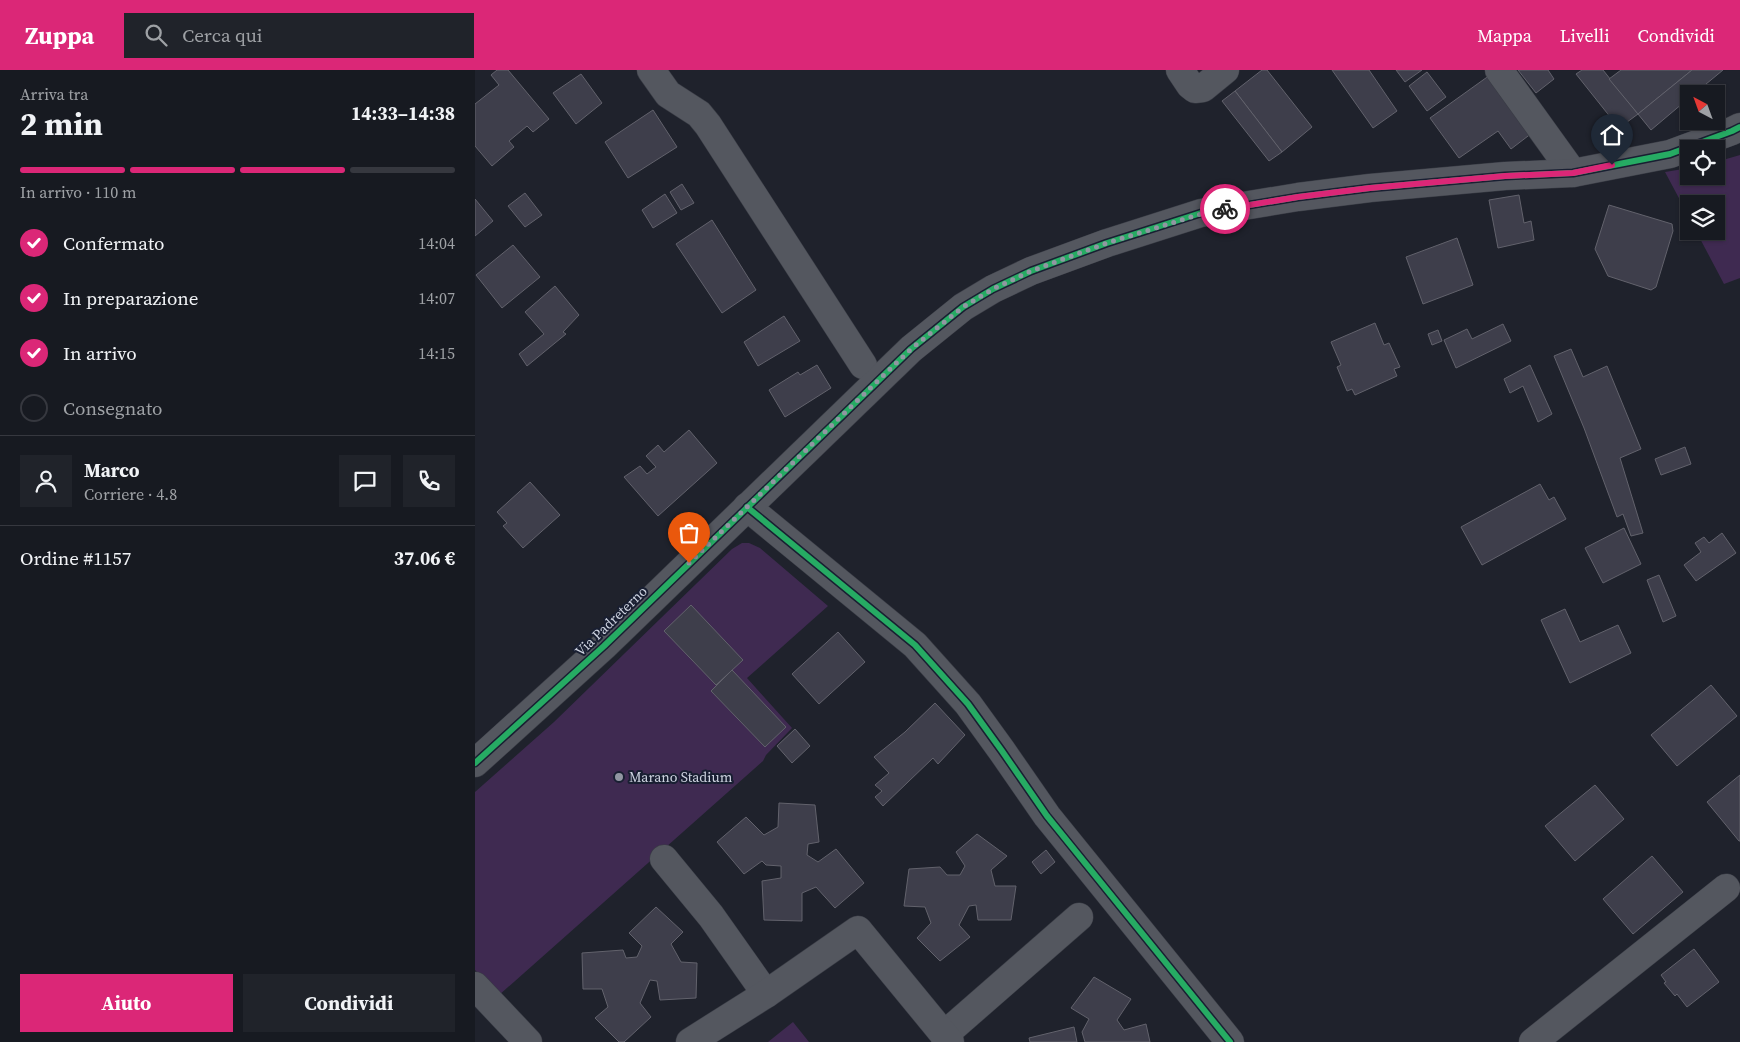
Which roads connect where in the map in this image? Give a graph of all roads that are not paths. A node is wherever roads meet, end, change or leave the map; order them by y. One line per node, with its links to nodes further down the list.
1 (651, 70): 7 (street)
2 (1180, 70): 3 (street)
3 (1225, 70)
4 (1499, 70): 6 (street)
5 (1740, 127): 6 (street, Via Padreterno)
6 (1573, 173): 8 (street, Via Padreterno)
7 (863, 365)
8 (747, 507): 9 (street, Via Padreterno); 18 (street)
9 (475, 763)
10 (665, 859): 14 (street)
11 (1726, 888): 19 (street)
12 (1079, 917): 15 (street)
13 (475, 986): 16 (street)
14 (766, 994): 15 (street); 17 (street)
15 (947, 1039)
16 (528, 1042)
17 (690, 1042)
18 (1230, 1042)
19 (1533, 1042)

